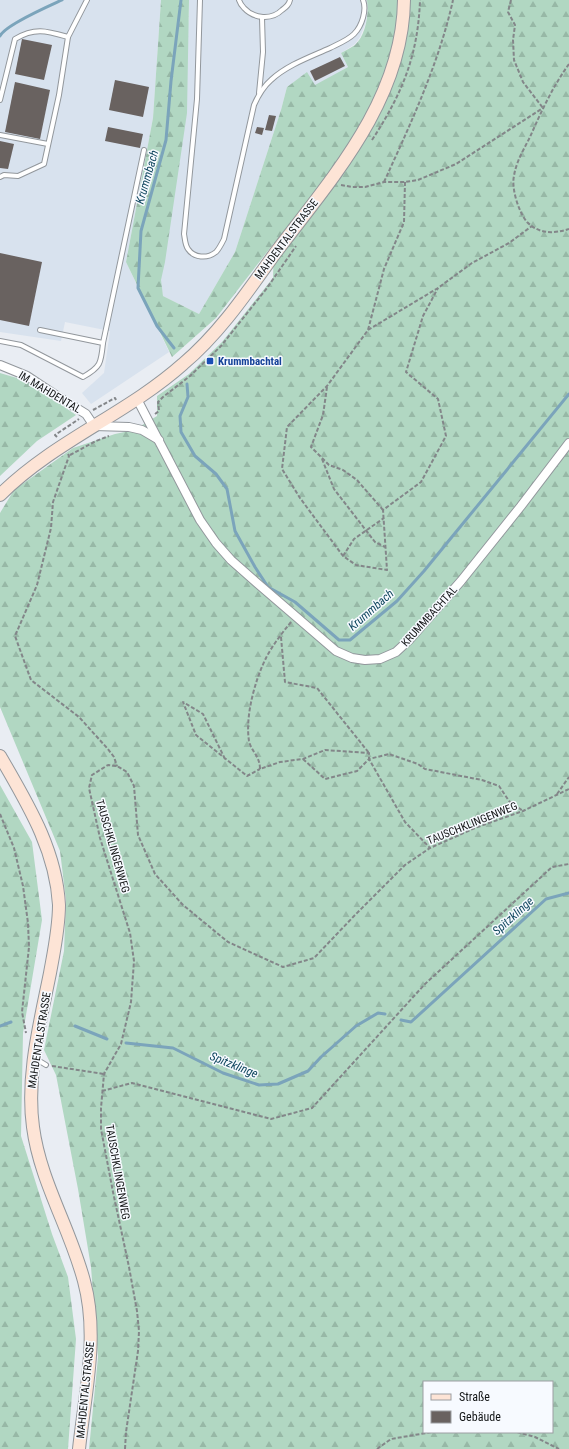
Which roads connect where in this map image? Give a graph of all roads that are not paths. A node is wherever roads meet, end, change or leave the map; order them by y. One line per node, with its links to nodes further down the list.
1 (87, 0): 8 (lane)
2 (200, 0): 9 (lane)
3 (239, 0): 7 (lane)
4 (290, 0): 7 (lane)
5 (363, 0): 9 (lane)
6 (404, 0): 19 (main road, MAHDENTALSTRASSE)
7 (262, 18): 9 (lane)
8 (68, 37): 10 (lane); 12 (lane)
9 (259, 94)
10 (0, 100)
11 (0, 135): 12 (lane)
12 (48, 144): 14 (lane)
13 (144, 150): 17 (lane)
14 (0, 176)
15 (40, 330): 17 (lane)
16 (0, 341): 17 (lane)
17 (103, 343)
18 (0, 366): 20 (street, IM MAHDENTAL)
19 (137, 399): 20 (main road, MAHDENTALSTRASSE); 21 (street, KRUMMBACHTAL)
20 (94, 426): 21 (street); 23 (main road, MAHDENTALSTRASSE)
21 (160, 441): 22 (street, KRUMMBACHTAL)
22 (569, 443)
23 (0, 495)
24 (0, 756): 25 (main road, MAHDENTALSTRASSE)
25 (34, 1058): 26 (lane); 27 (main road, MAHDENTALSTRASSE)
26 (46, 1065)
27 (79, 1449)

